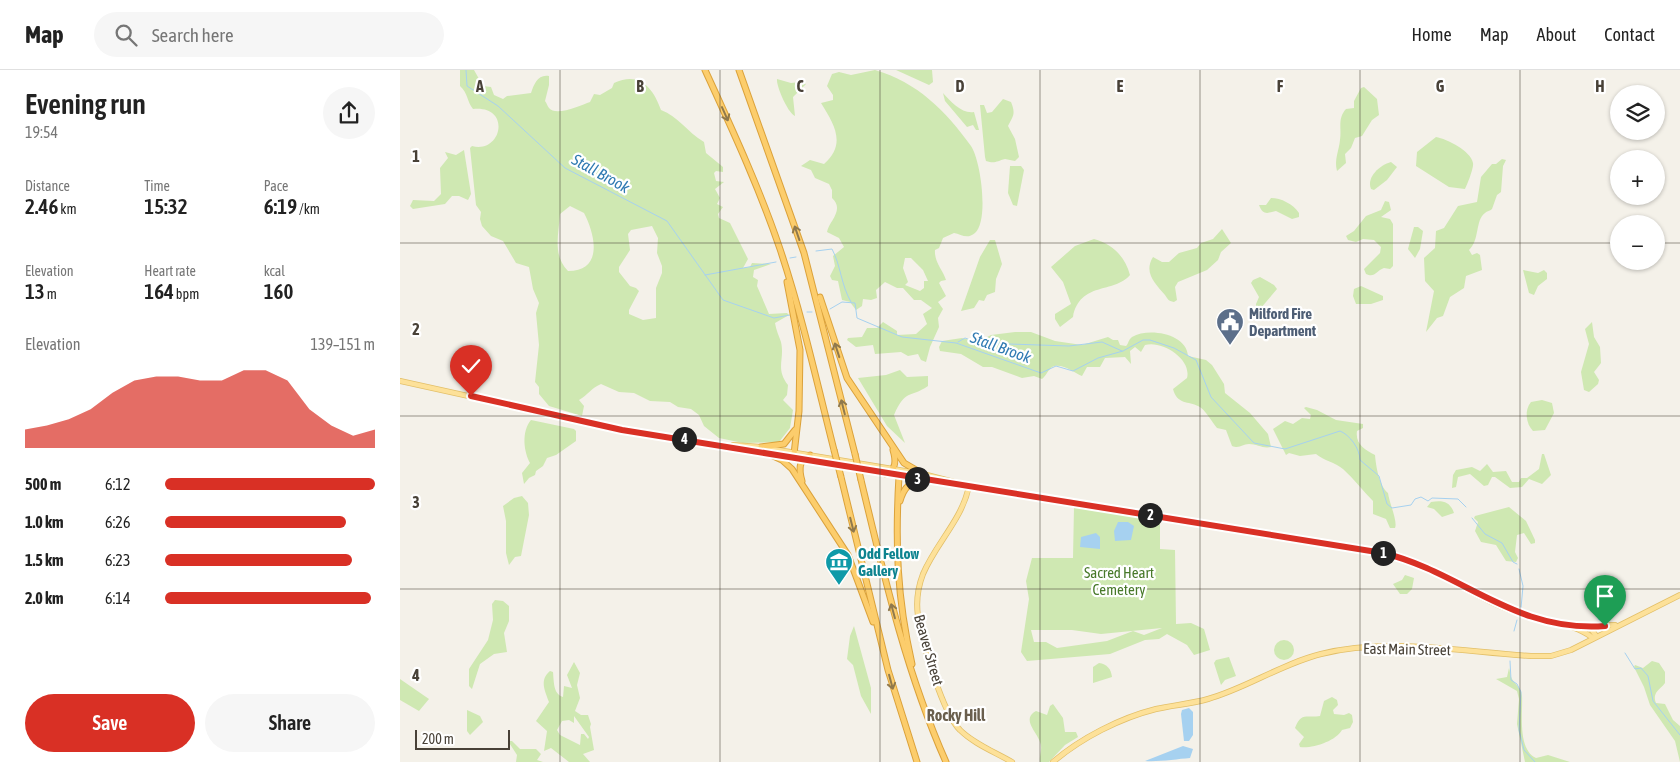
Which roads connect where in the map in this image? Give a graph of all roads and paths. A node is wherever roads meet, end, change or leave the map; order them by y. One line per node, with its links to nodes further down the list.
1 (705, 70): 3 (highway, one-way to 3)
2 (739, 70): 4 (highway, one-way to 2)
3 (780, 250): 6 (highway); 27 (highway, one-way to 27, bridge)
4 (804, 253): 7 (highway, one-way to 4); 28 (highway, one-way to 4, bridge)
5 (400, 382): 8 (main road)
6 (799, 418): 9 (highway); 10 (highway)
7 (888, 440): 14 (highway); 16 (highway)
8 (711, 443): 9 (main road); 11 (main road)
9 (761, 447): 10 (main road)
10 (794, 453): 12 (main road); 13 (highway)
11 (771, 455): 13 (main road); 20 (highway)
12 (810, 455): 13 (highway); 14 (main road)
13 (802, 460): 15 (main road); 20 (highway)
14 (893, 469): 15 (highway); 16 (main road); 17 (highway)
15 (885, 474): 17 (main road)
16 (922, 474): 19 (main road)
17 (899, 476): 18 (main road); 21 (highway)
18 (925, 481): 19 (main road); 21 (highway)
19 (968, 486): 23 (main road); 31 (main road, Beaver Street)
20 (806, 491): 27 (highway)
21 (897, 516): 28 (highway)
22 (1680, 596): 24 (main road, East Main Street)
23 (1560, 623): 25 (main road); 26 (main road)
24 (1624, 623): 25 (main road); 26 (main road, East Main Street)
25 (1584, 626): 26 (main road)
26 (1595, 637): 32 (main road, East Main Street)
27 (885, 659): 29 (highway, one-way to 29)
28 (918, 691): 30 (highway)
29 (917, 762)
30 (946, 762)
31 (1012, 762)
32 (1053, 762)

